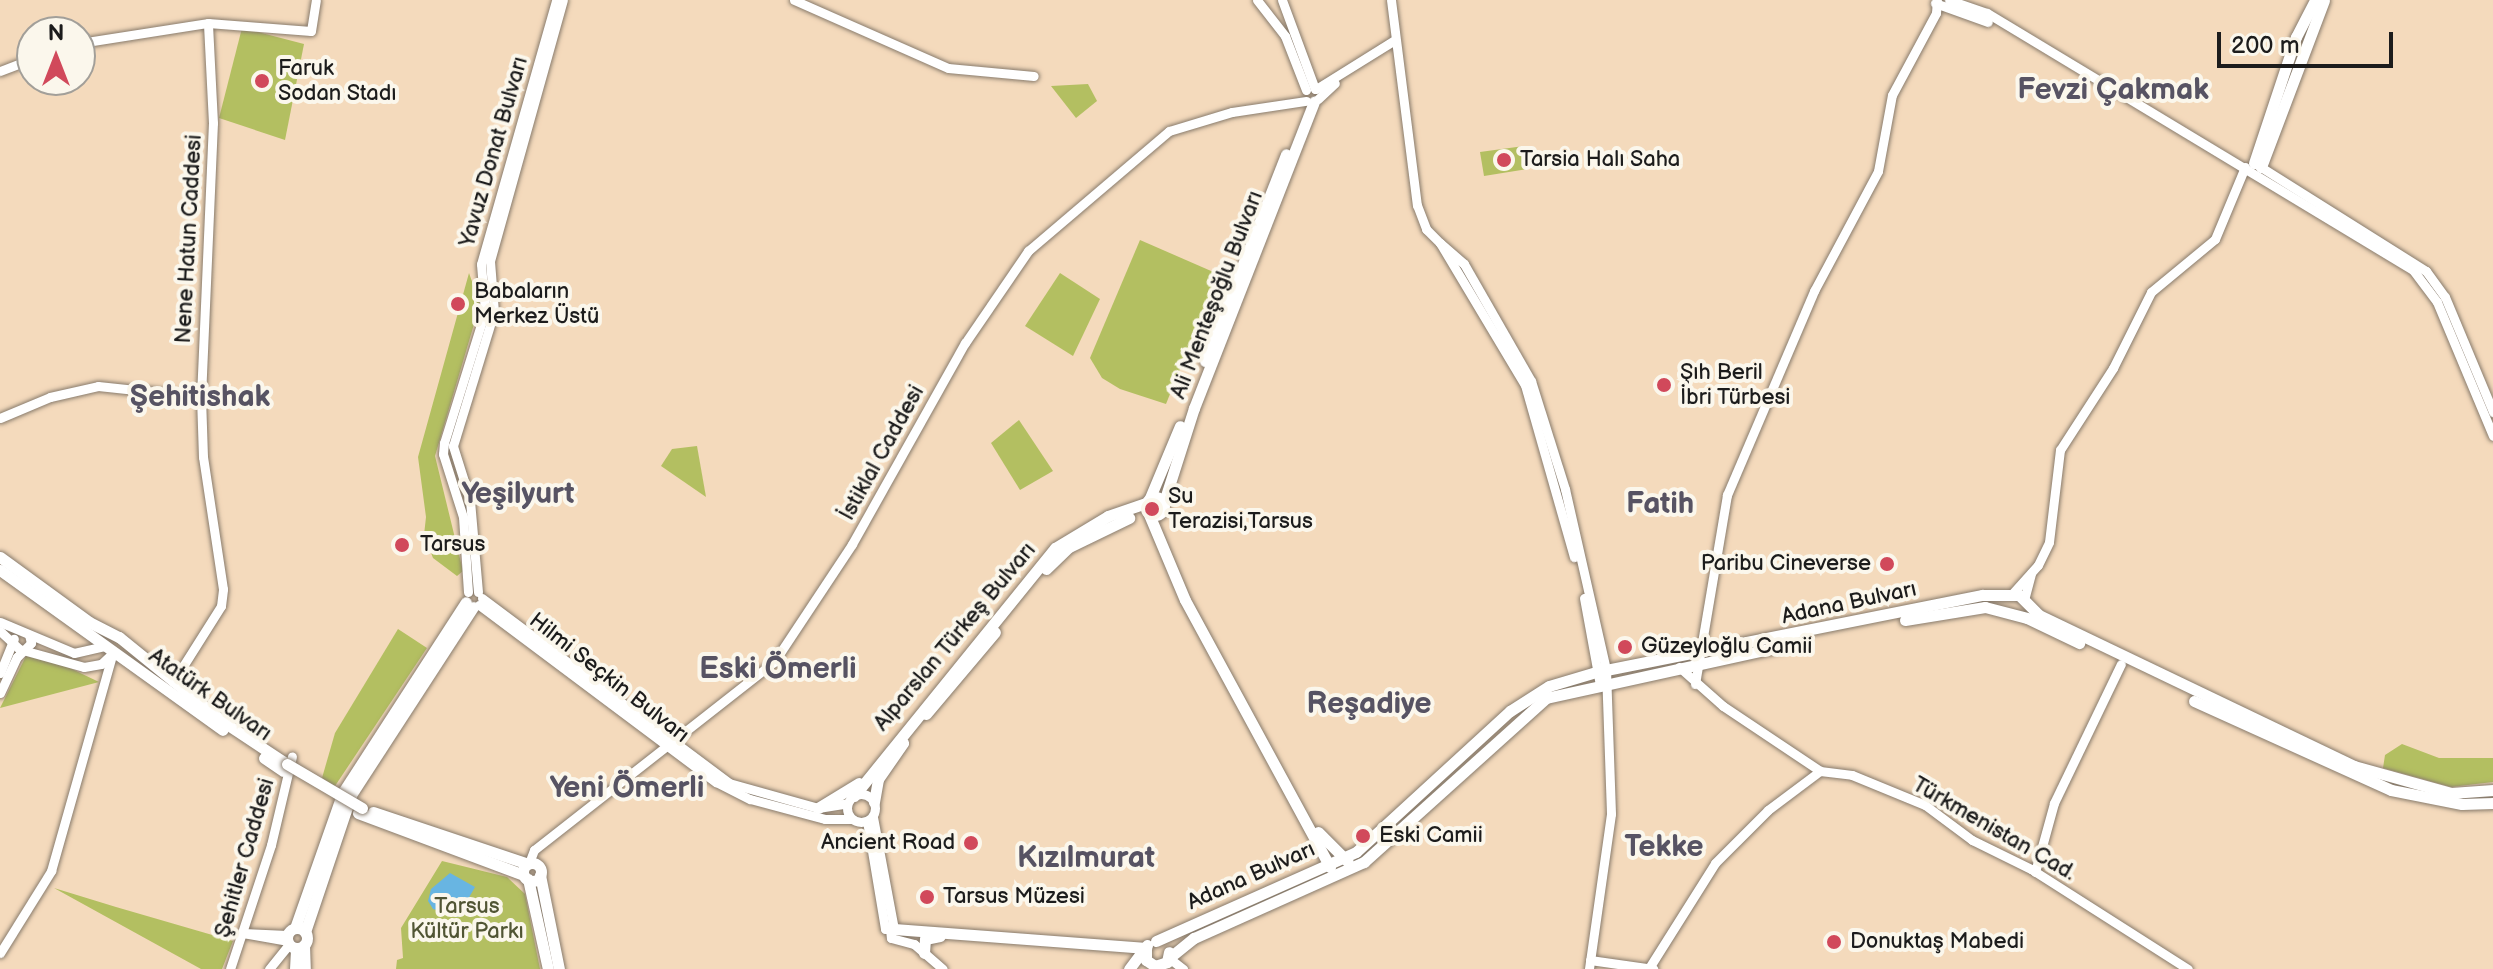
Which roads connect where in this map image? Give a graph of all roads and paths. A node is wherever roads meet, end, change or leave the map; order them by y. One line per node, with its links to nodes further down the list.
1 (316, 0): 13 (street)
2 (556, 0): 31 (street, Yavuz Donat Bulvarı)
3 (563, 0): 31 (street, Yavuz Donat Bulvarı)
4 (794, 0): 18 (street)
5 (1257, 0): 14 (street)
6 (1282, 0): 17 (street)
7 (1391, 0): 16 (street)
8 (1949, 0): 20 (street)
9 (2315, 0): 20 (main road)
10 (2324, 0): 20 (main road)
11 (1935, 1): 12 (street); 42 (street)
12 (1988, 22)
13 (208, 23): 15 (street); 22 (street, Nene Hatun Caddesi)
14 (1285, 36): 17 (street); 19 (street)
15 (96, 40)
16 (1393, 41): 19 (street, İstiklal Caddesi); 45 (street)
17 (1300, 44): 19 (street)
18 (1034, 76)
19 (1312, 96): 26 (main road, Ali Menteşoğlu Bulvarı); 51 (street, İstiklal Caddesi)
20 (2254, 166): 21 (street); 21 (street); 29 (street)
21 (2472, 376): 23 (street); 25 (street)
22 (201, 397): 24 (street); 47 (street, Nene Hatun Caddesi)
23 (2493, 412)
24 (0, 418)
25 (2493, 436)
26 (1152, 507): 54 (main road, Alparslan Türkeş Bulvarı); 57 (main road, Alparslan Türkeş Bulvarı); 62 (main road)
27 (0, 557): 38 (main road, Atatürk Bulvarı)
28 (0, 570): 41 (main road, Atatürk Bulvarı)
29 (2031, 573): 30 (street); 32 (street)
30 (2011, 595): 32 (main road, Adana Bulvarı); 33 (main road); 42 (main road, Adana Bulvarı)
31 (474, 599): 51 (street, Hilmi Seçkin Bulvarı); 72 (main road)
32 (2024, 600): 34 (main road); 55 (main road, Adana Bulvarı)
33 (2005, 613): 34 (main road, Adana Bulvarı); 42 (main road, Adana Bulvarı)
34 (2019, 616): 43 (main road, Adana Bulvarı)
35 (0, 622): 37 (street)
36 (0, 631): 39 (street)
37 (25, 634): 39 (street); 40 (street); 41 (street)
38 (117, 637): 41 (main road); 47 (main road, Atatürk Bulvarı)
39 (14, 642): 40 (street); 46 (street)
40 (25, 649): 41 (street); 50 (street)
41 (109, 649): 52 (main road, Atatürk Bulvarı); 74 (street)
42 (1698, 659): 44 (main road, Adana Bulvarı); 45 (main road, Adana Bulvarı); 49 (street)
43 (2121, 664): 58 (main road, Adana Bulvarı); 67 (street)
44 (1679, 667): 48 (main road, Adana Bulvarı); 49 (street, Türkmenistan Cad.)
45 (1601, 671): 48 (street); 63 (main road, Adana Bulvarı)
46 (0, 673)
47 (173, 682): 52 (main road, Atatürk Bulvarı)
48 (1603, 684): 66 (main road, Adana Bulvarı); 77 (street)
49 (1695, 684): 53 (street, Türkmenistan Cad.)
50 (0, 693)
51 (674, 744): 59 (street, Hilmi Seçkin Bulvarı); 60 (street, Hilmi Seçkin Bulvarı); 65 (street, İstiklal Caddesi)
52 (287, 764): 65 (main road); 70 (street, Şehitler Caddesi)
53 (1820, 771): 67 (street, Türkmenistan Cad.); 79 (street)
54 (863, 780): 56 (main road, Alparslan Türkeş Bulvarı); 59 (main road)
55 (2493, 790)
56 (851, 799): 57 (street); 59 (street, Hilmi Seçkin Bulvarı); 60 (street)
57 (874, 802): 61 (street)
58 (2493, 803)
59 (818, 808)
60 (852, 819): 61 (street, Hilmi Seçkin Bulvarı)
61 (870, 819): 69 (street)
62 (1314, 829): 63 (main road); 64 (main road)
63 (1346, 856): 64 (main road, Adana Bulvarı); 66 (main road)
64 (1328, 863): 68 (main road); 73 (main road, Adana Bulvarı)
65 (527, 870): 84 (main road); 85 (main road)
66 (1351, 870): 68 (main road, Adana Bulvarı)
67 (2035, 872): 89 (street, Türkmenistan Cad.)
68 (1335, 877): 76 (main road, Adana Bulvarı)
69 (891, 932): 71 (main road); 75 (street)
70 (243, 933): 72 (street); 80 (street, Şehitler Caddesi)
71 (976, 934): 73 (main road); 75 (main road)
72 (295, 940): 81 (street); 82 (main road); 83 (main road)
73 (1151, 944): 76 (main road); 78 (main road); 87 (main road)
74 (0, 953)
75 (924, 953): 86 (street)
76 (1169, 958): 78 (main road, Adana Bulvarı); 88 (street)
77 (1589, 964): 79 (street)
78 (1155, 968)
79 (1651, 968)
80 (230, 969)
81 (271, 969)
82 (295, 969)
83 (305, 969)
84 (548, 969)
85 (559, 969)
86 (943, 969)
87 (1129, 969)
88 (1183, 969)
89 (2188, 969)

